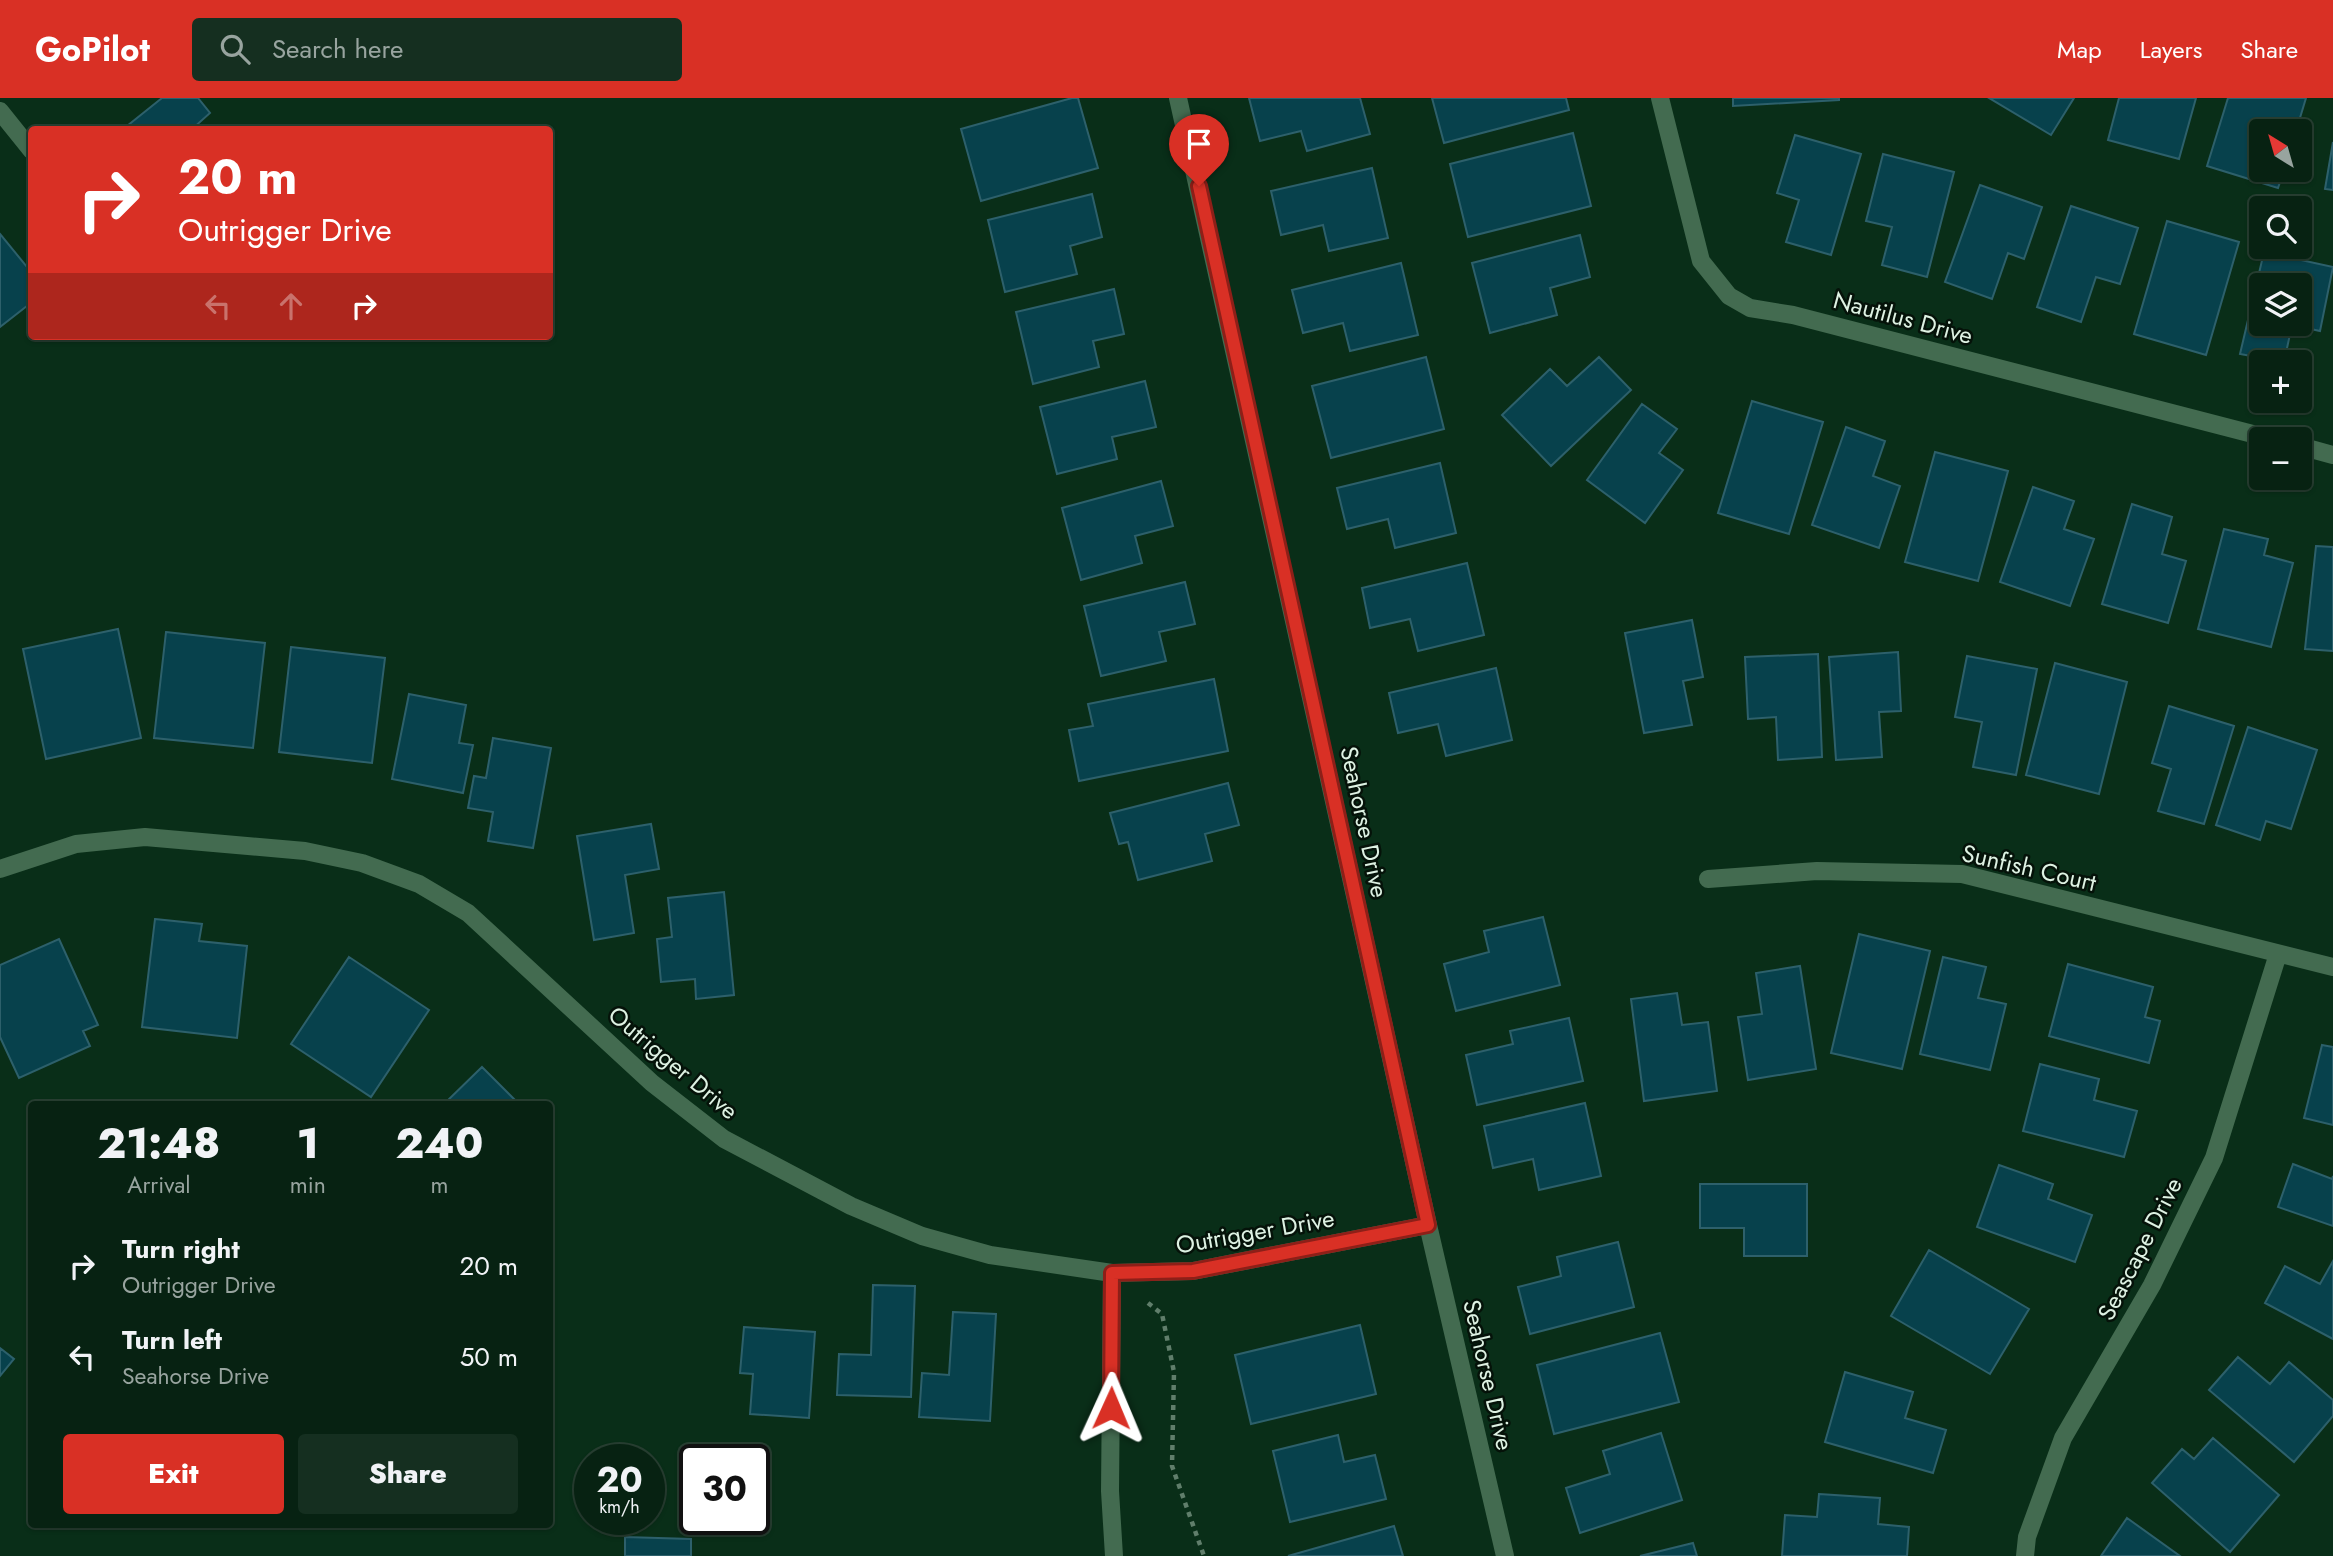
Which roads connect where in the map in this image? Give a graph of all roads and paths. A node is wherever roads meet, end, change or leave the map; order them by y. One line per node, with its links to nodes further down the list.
1 (1178, 98): 12 (street, Seahorse Drive)
2 (1660, 98): 5 (street, Nautilus Drive)
3 (0, 111): 4 (street)
4 (28, 145)
5 (2249, 433)
6 (2312, 449): 7 (street)
7 (2333, 455)
8 (0, 869): 13 (street, Outrigger Drive)
9 (1708, 879): 10 (street, Sunfish Court)
10 (2278, 954): 11 (street, Sunfish Court); 17 (street, Seascape Drive)
11 (2333, 967)
12 (1428, 1225): 13 (street, Outrigger Drive); 16 (street, Seahorse Drive)
13 (1112, 1273): 14 (street); 15 (path)
14 (1114, 1556)
15 (1204, 1556)
16 (1505, 1556)
17 (2025, 1556)

